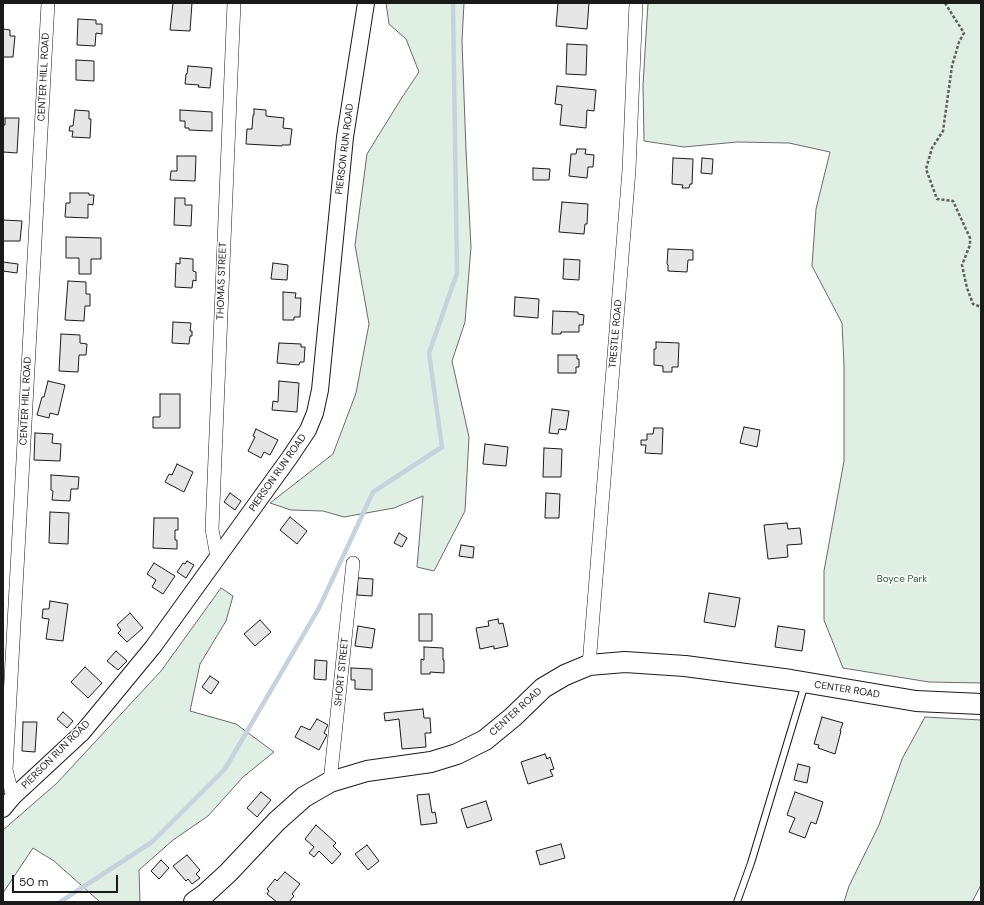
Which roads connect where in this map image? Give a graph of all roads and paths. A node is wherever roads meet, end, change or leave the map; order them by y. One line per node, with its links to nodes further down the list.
1 (48, 3): 13 (street, CENTER HILL ROAD)
2 (234, 3): 7 (street, THOMAS STREET)
3 (366, 3): 7 (street, PIERSON RUN ROAD)
4 (636, 3): 9 (street, TRESTLE ROAD)
5 (945, 3): 6 (path)
6 (981, 307)
7 (217, 558): 13 (street, PIERSON RUN ROAD)
8 (353, 563): 12 (street, SHORT STREET)
9 (589, 665): 10 (main road, CENTER ROAD); 12 (main road, CENTER ROAD)
10 (805, 682): 11 (main road, CENTER ROAD); 15 (lane)
11 (981, 704)
12 (330, 782): 14 (main road, CENTER ROAD)
13 (8, 803)
14 (194, 902)
15 (737, 902)

